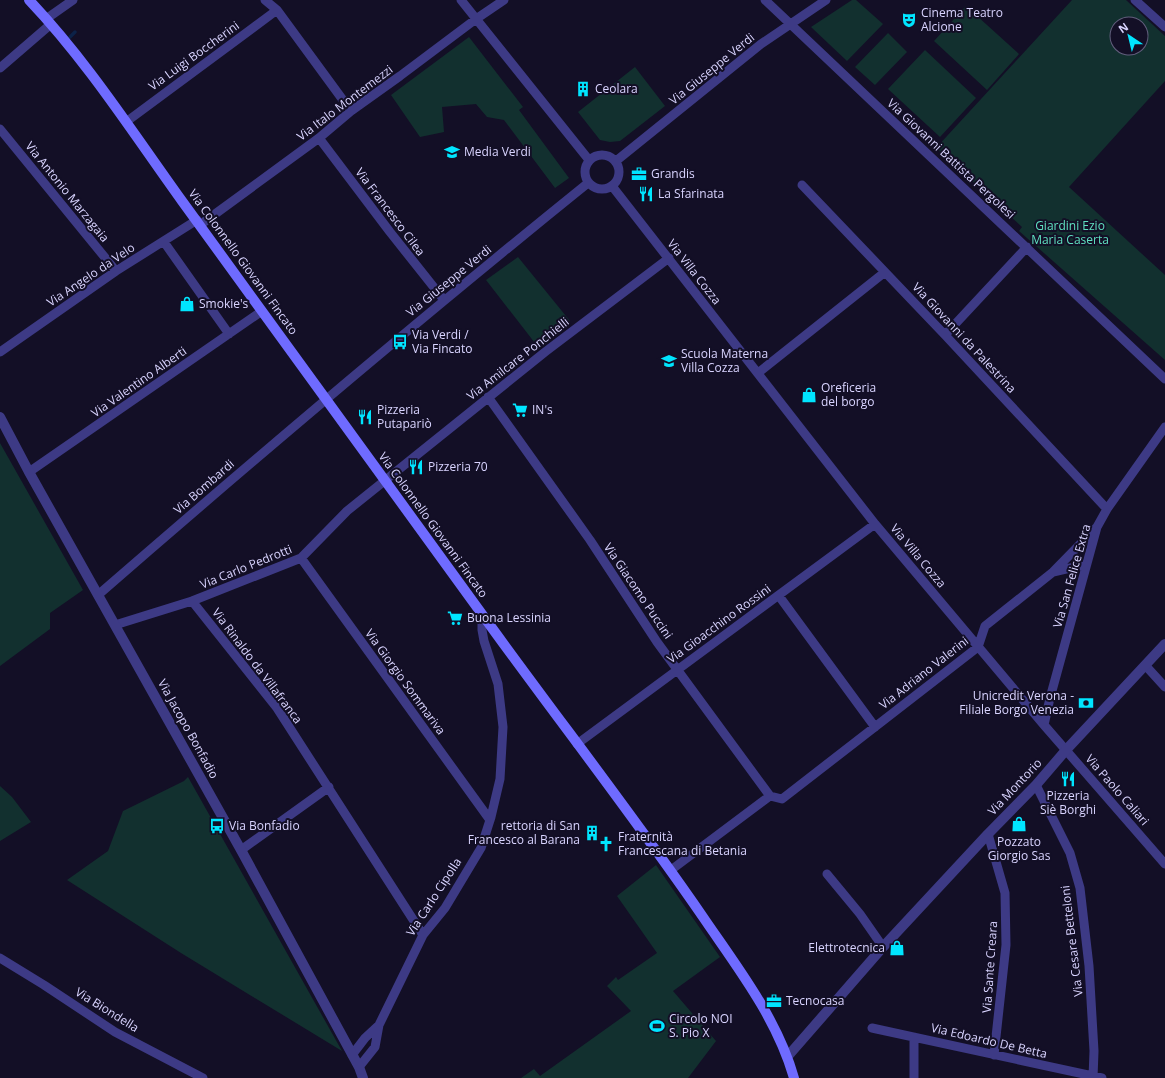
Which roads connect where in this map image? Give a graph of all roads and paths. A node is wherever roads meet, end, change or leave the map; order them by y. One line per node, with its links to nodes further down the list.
1 (29, 0): 11 (main road, Via Colonnello Giovanni Fincato)
2 (73, 0): 11 (street)
3 (265, 0): 9 (street)
4 (461, 0): 10 (street)
5 (504, 0): 10 (street, Via Italo Montemezzi)
6 (765, 0): 12 (street, Via Giovanni Battista Pergolesi)
7 (826, 0): 12 (street, Via Giuseppe Verdi)
8 (1135, 0): 13 (street)
9 (277, 10): 15 (street); 16 (street, Via Luigi Boccherini)
10 (476, 19): 15 (street, Via Italo Montemezzi); 19 (street)
11 (48, 21): 14 (street); 16 (main road, Via Colonnello Giovanni Fincato)
12 (789, 24): 20 (street, Via Giuseppe Verdi); 26 (street, Via Giovanni Battista Pergolesi)
13 (1165, 27)
14 (0, 68)
15 (351, 111): 18 (street, Via Italo Montemezzi)
16 (126, 122): 24 (main road, Via Colonnello Giovanni Fincato)
17 (0, 129): 28 (street, Via Antonio Marzagaia)
18 (319, 138): 24 (street, Via Italo Montemezzi); 30 (street, Via Francesco Cilea)
19 (589, 160): 20 (street); 21 (street)
20 (616, 161): 22 (street)
21 (588, 183): 22 (street); 30 (street, Via Giuseppe Verdi)
22 (612, 186): 27 (street, Via Villa Cozza)
23 (802, 186): 29 (street, Via Giovanni da Palestrina)
24 (199, 222): 25 (street, Via Angelo da Velo); 31 (main road, Via Colonnello Giovanni Fincato)
25 (164, 242): 28 (street, Via Angelo da Velo); 32 (street)
26 (1026, 247): 33 (street); 36 (street, Via Giovanni Battista Pergolesi)
27 (668, 258): 35 (street, Via Villa Cozza); 37 (street, Via Amilcare Ponchielli)
28 (116, 271): 34 (street, Via Angelo da Velo)
29 (885, 272): 33 (street, Via Giovanni da Palestrina); 35 (street)
30 (444, 300): 38 (street, Via Giuseppe Verdi)
31 (262, 311): 32 (street, Via Valentino Alberti); 38 (main road, Via Colonnello Giovanni Fincato)
32 (229, 334): 41 (street, Via Valentino Alberti)
33 (945, 336): 43 (street, Via Giovanni da Palestrina)
34 (0, 352)
35 (758, 373): 44 (street, Via Villa Cozza)
36 (1165, 379)
37 (488, 397): 42 (street, Via Amilcare Ponchielli); 57 (street, Via Giacomo Puccini)
38 (326, 399): 42 (main road, Via Colonnello Giovanni Fincato); 49 (street, Via Bombardi)
39 (0, 417): 41 (street, Via Jacopo Bonfadio)
40 (1165, 427): 43 (street, Via San Felice Extra)
41 (29, 472): 49 (street, Via Jacopo Bonfadio)
42 (384, 481): 46 (street, Via Carlo Pedrotti); 52 (main road, Via Colonnello Giovanni Fincato)
43 (1106, 509): 45 (street, Via San Felice Extra)
44 (875, 524): 50 (street, Via Gioacchino Rossini); 55 (street, Via Villa Cozza)
45 (1097, 527): 47 (street, Via San Felice Extra); 48 (street, Via Adriano Valerini)
46 (301, 558): 51 (street, Via Carlo Pedrotti); 66 (street, Via Giorgio Sommariva)
47 (1086, 567): 48 (street, Via Adriano Valerini); 59 (street, Via San Felice Extra)
48 (1053, 572): 55 (street, Via Adriano Valerini)
49 (98, 595): 53 (street, Via Jacopo Bonfadio)
50 (779, 596): 57 (street, Via Gioacchino Rossini); 60 (street, Via Adriano Valerini)
51 (192, 601): 53 (street, Via Carlo Pedrotti); 64 (street, Via Rinaldo da Villafranca)
52 (482, 615): 61 (main road, Via Colonnello Giovanni Fincato); 66 (street, Via Carlo Cipolla)
53 (115, 624): 68 (street, Via Jacopo Bonfadio)
54 (1165, 644): 56 (street, Via Montorio)
55 (978, 647): 59 (street, Via Villa Cozza); 60 (street, Via Adriano Valerini)
56 (1145, 665): 58 (street); 62 (street, Via Montorio)
57 (677, 668): 61 (street, Via Gioacchino Rossini); 65 (street, Via Giacomo Puccini)
58 (1165, 687)
59 (1044, 725): 62 (street, Via Villa Cozza)
60 (875, 727): 65 (street, Via Adriano Valerini)
61 (577, 744): 70 (main road, Via Colonnello Giovanni Fincato)
62 (1066, 750): 63 (street, Via Montorio); 69 (street, Via Paolo Caliari)
63 (1036, 785): 67 (street, Via Montorio); 86 (street, Via Cesare Betteloni)
64 (329, 787): 68 (street); 72 (street, Via Rinaldo da Villafranca)
65 (770, 796): 70 (street)
66 (490, 820): 72 (street, Via Carlo Cipolla)
67 (988, 834): 73 (street, Via Montorio); 79 (street, Via Sante Creara)
68 (241, 850): 78 (street, Via Jacopo Bonfadio)
69 (1165, 864)
70 (671, 870): 80 (main road, Via Colonnello Giovanni Fincato)
71 (827, 874): 73 (street)
72 (423, 935): 75 (street, Via Carlo Cipolla)
73 (883, 947): 80 (street, Via Montorio)
74 (0, 958): 82 (street, Via Biondella)
75 (379, 1025): 78 (street, Via Carlo Cipolla); 81 (street, Via Carlo Cipolla)
76 (872, 1028): 77 (street, Via Edoardo De Betta)
77 (914, 1037): 79 (street, Via Edoardo De Betta); 85 (street)
78 (352, 1055): 81 (street)
79 (994, 1055): 86 (street, Via Edoardo De Betta)
80 (788, 1056): 84 (main road, Via Colonnello Giovanni Fincato)
81 (359, 1067): 83 (street)
82 (203, 1078)
83 (363, 1078)
84 (794, 1078)
85 (914, 1078)
86 (1096, 1078)

